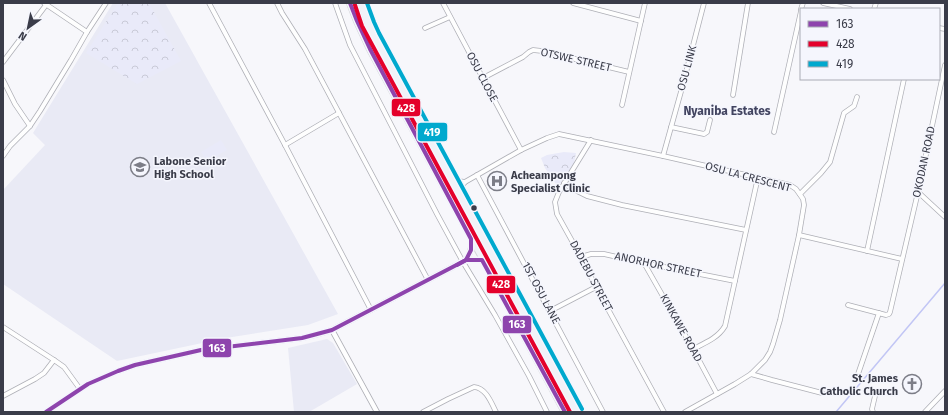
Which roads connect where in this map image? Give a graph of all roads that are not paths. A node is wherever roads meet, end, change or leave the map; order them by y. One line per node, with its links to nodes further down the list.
1 (106, 3): 19 (street)
2 (209, 3): 35 (street)
3 (277, 3): 29 (street)
4 (335, 3): 55 (street)
5 (350, 3): 50 (main road)
6 (361, 3): 41 (main road)
7 (443, 3): 16 (street, OSU CLOSE)
8 (573, 3): 17 (street)
9 (645, 3): 17 (street)
10 (704, 3): 32 (street, OSU LINK)
11 (748, 3): 26 (street)
12 (823, 3): 14 (street)
13 (45, 4): 19 (street); 20 (street)
14 (846, 8)
15 (800, 15): 33 (street)
16 (450, 17): 18 (street); 23 (street, OSU CLOSE)
17 (641, 21): 22 (street)
18 (425, 28)
19 (87, 32): 31 (street)
20 (3, 62)
21 (945, 65): 45 (street, OKODAN ROAD)
22 (629, 72): 23 (street, OTSWE STREET); 28 (street)
23 (483, 78): 36 (street, OSU CLOSE)
24 (3, 80): 31 (street)
25 (904, 80): 51 (street)
26 (733, 95)
27 (857, 97): 46 (street)
28 (622, 105)
29 (339, 113): 35 (street); 57 (street)
30 (710, 120): 32 (street)
31 (30, 126): 37 (street)
32 (671, 127): 38 (street, OSU LINK)
33 (774, 132)
34 (591, 140): 36 (street, OSU LA CRESCENT); 38 (street, OSU LA CRESCENT); 43 (street, DADEBU STREET)
35 (285, 145): 61 (street)
36 (521, 150): 39 (street, OSU LA CRESCENT)
37 (3, 156)
38 (663, 156): 40 (street, OSU LA CRESCENT)
39 (477, 175): 42 (street, OSU LA CRESCENT); 62 (street, 1ST OSU LANE)
40 (758, 177): 46 (street, OSU LA CRESCENT); 48 (street)
41 (452, 180): 42 (street); 44 (main road)
42 (465, 182): 44 (street, OSU LA CRESCENT)
43 (564, 183): 48 (street); 52 (street, DADEBU STREET)
44 (458, 191): 82 (main road)
45 (918, 192): 47 (street); 53 (street, OKODAN ROAD)
46 (800, 194): 49 (street, OSU LA CRESCENT)
47 (945, 217)
48 (746, 230): 58 (street)
49 (799, 235): 51 (street); 68 (street, OSU LA CRESCENT)
50 (471, 239): 54 (main road); 55 (street)
51 (867, 251): 53 (street)
52 (581, 257): 56 (street, ANORHOR STREET); 59 (street, DADEBU STREET)
53 (902, 259): 63 (street, OKODAN ROAD)
54 (482, 260): 55 (street); 81 (main road)
55 (464, 261): 57 (street); 80 (street)
56 (644, 263): 58 (street, ANORHOR STREET); 66 (street, KINKAWE ROAD)
57 (428, 280): 61 (street)
58 (735, 281): 66 (street)
59 (596, 287): 62 (street); 84 (street, DADEBU STREET)
60 (848, 305): 63 (street)
61 (371, 310): 65 (street)
62 (550, 311): 83 (street, 1ST OSU LANE)
63 (879, 313): 69 (street)
64 (3, 326): 67 (street)
65 (332, 330): 70 (street); 77 (street)
66 (693, 349): 74 (street, KINKAWE ROAD)
67 (54, 360): 70 (street); 75 (street)
68 (751, 374): 73 (street); 74 (street, OSU LA CRESCENT)
69 (857, 377)
70 (80, 389): 76 (street)
71 (945, 391): 87 (street)
72 (872, 392): 86 (street)
73 (822, 393)
74 (717, 394): 85 (street, OSU LA CRESCENT)
75 (3, 396)
76 (46, 412)
77 (377, 412)
78 (423, 412): 79 (street)
79 (496, 412)
80 (547, 412)
81 (565, 412)
82 (577, 412)
83 (603, 412)
84 (664, 412)
85 (685, 412)
86 (873, 412)
87 (925, 412)

